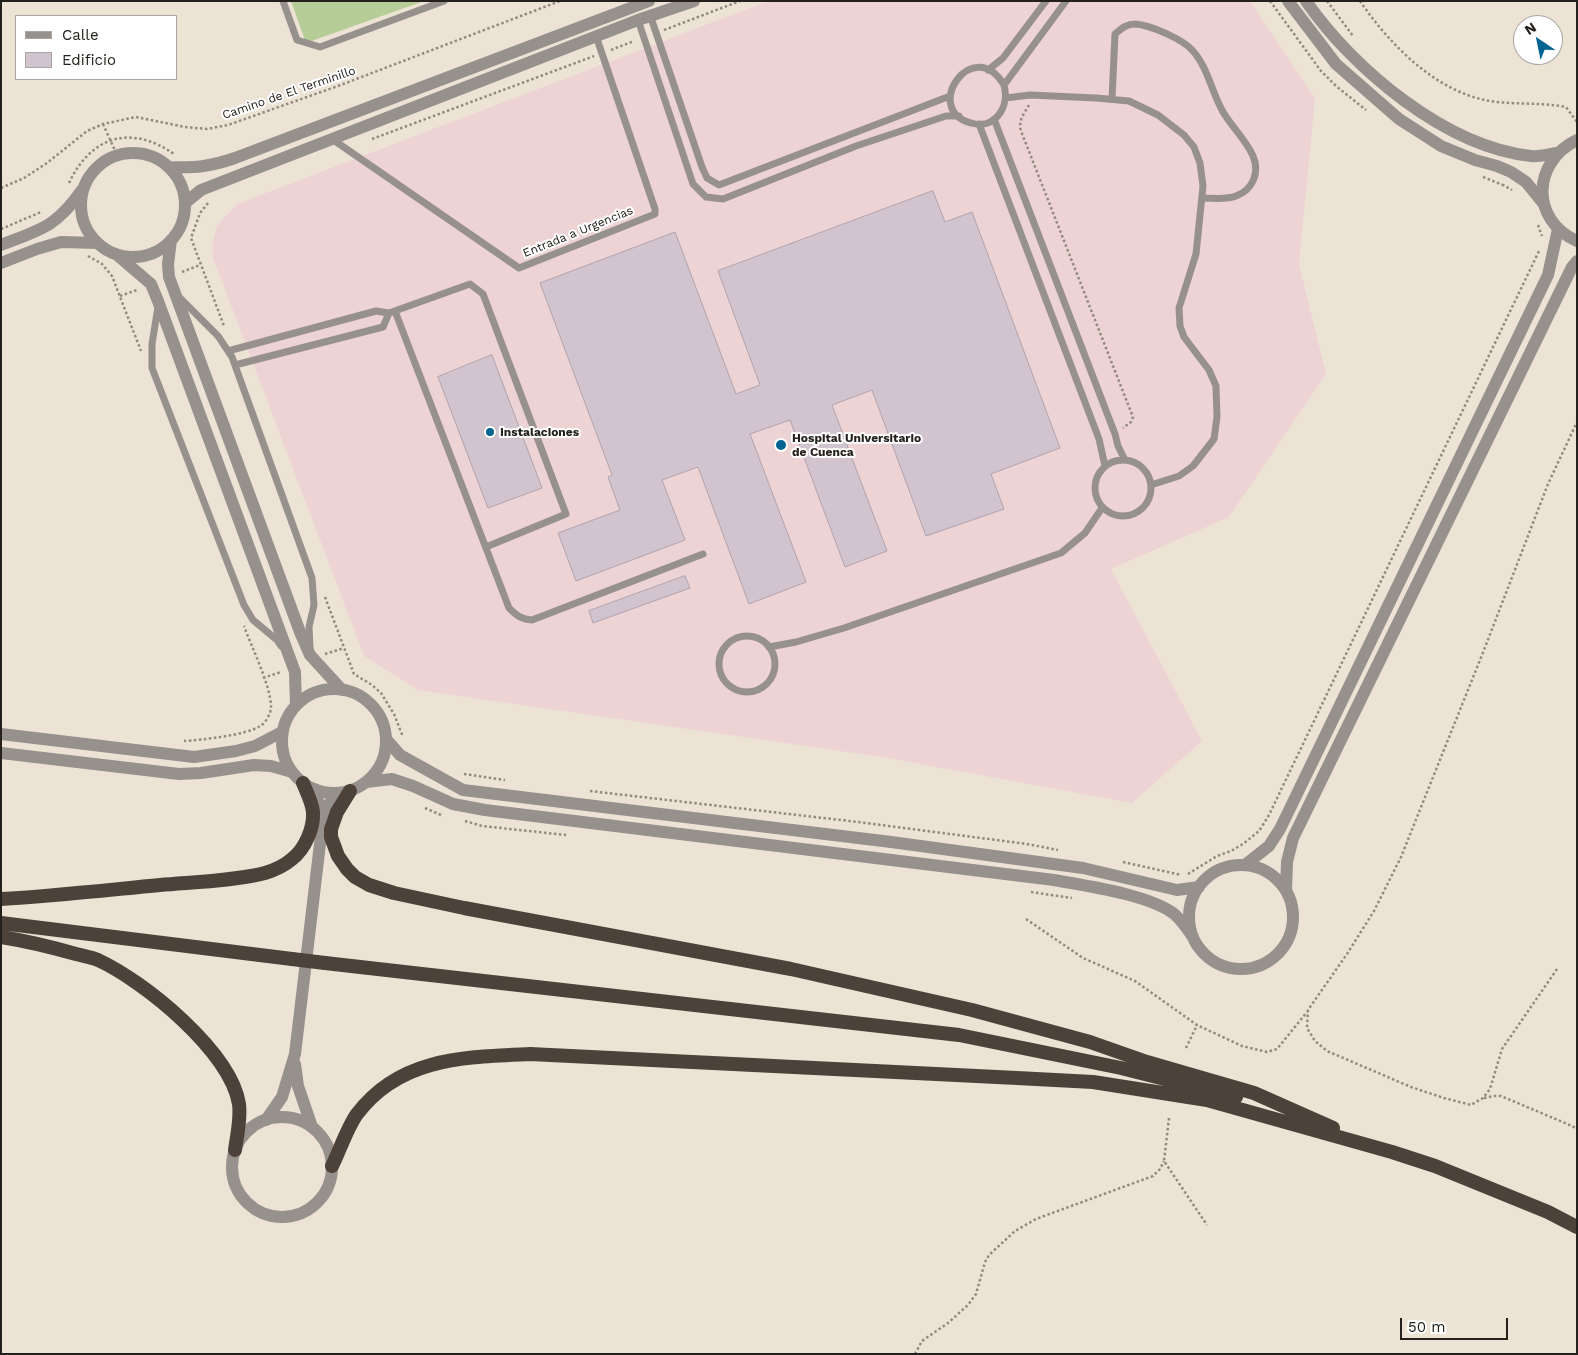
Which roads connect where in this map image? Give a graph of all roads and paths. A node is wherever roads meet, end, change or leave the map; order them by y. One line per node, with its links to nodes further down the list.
1 (283, 1): 2 (lane)
2 (444, 1)
3 (560, 1): 28 (path, Camino de El Terminillo)
4 (649, 1): 37 (street)
5 (694, 1): 13 (street)
6 (740, 1): 14 (path)
7 (1046, 1): 19 (lane)
8 (1066, 1): 20 (lane)
9 (1288, 1): 38 (street)
10 (1306, 1): 34 (street)
11 (1327, 1): 17 (path)
12 (1360, 1): 27 (path)
13 (644, 18): 14 (lane); 15 (street); 16 (lane)
14 (656, 33): 22 (lane)
15 (596, 36): 18 (lane, Entrada a Urgencias); 30 (street)
16 (644, 37): 18 (path); 25 (lane)
17 (1356, 41)
18 (602, 54): 33 (path); 33 (lane, Entrada a Urgencias)
19 (988, 70): 20 (lane); 22 (lane)
20 (1004, 85): 23 (lane)
21 (1030, 94): 23 (lane); 24 (lane); 67 (path)
22 (950, 96): 25 (lane)
23 (1006, 98): 26 (lane)
24 (1112, 99): 43 (lane); 43 (lane)
25 (959, 116): 29 (lane)
26 (994, 119): 29 (lane); 67 (lane)
27 (1577, 122)
28 (103, 124): 31 (path); 40 (path, Camino de El Terminillo)
29 (979, 124): 69 (lane)
30 (332, 139): 33 (lane, Entrada a Urgencias); 45 (street)
31 (111, 140): 35 (path); 36 (path); 41 (path)
32 (1577, 140): 34 (street)
33 (345, 149)
34 (1558, 153): 46 (street)
35 (118, 155): 37 (street); 39 (street)
36 (179, 157)
37 (168, 167): 45 (street)
38 (1508, 171): 42 (path); 46 (street)
39 (85, 186): 53 (street); 54 (street)
40 (1, 188)
41 (66, 191)
42 (1516, 192)
43 (1202, 198): 70 (lane)
44 (216, 200): 62 (path)
45 (185, 203): 51 (street)
46 (1544, 203): 50 (street)
47 (42, 212): 49 (path)
48 (1534, 218): 97 (path)
49 (1, 229)
50 (1558, 229): 52 (street); 98 (street)
51 (171, 240): 56 (street); 59 (street)
52 (1577, 240)
53 (97, 243): 56 (street); 58 (street)
54 (1, 244)
55 (83, 254): 64 (path)
56 (116, 254): 60 (street)
57 (1577, 261): 100 (street)
58 (1, 263)
59 (175, 292): 63 (lane); 77 (street)
60 (158, 301): 78 (street); 78 (lane)
61 (392, 312): 63 (lane); 65 (lane); 72 (lane); 72 (lane)
62 (225, 329)
63 (228, 351): 65 (lane)
64 (141, 352)
65 (235, 365): 77 (lane)
66 (1577, 422): 107 (path)
67 (1115, 434): 68 (lane)
68 (1125, 460): 69 (lane); 70 (lane)
69 (1105, 466): 71 (lane)
70 (1151, 485): 71 (lane)
71 (1102, 508): 76 (lane)
72 (486, 547): 73 (lane)
73 (703, 554)
74 (324, 596): 85 (path)
75 (242, 622): 84 (path)
76 (769, 647): 76 (lane)
77 (310, 655): 79 (street)
78 (290, 658): 80 (street)
79 (342, 690): 80 (street); 83 (street)
80 (296, 705): 81 (street)
81 (282, 732): 82 (street); 88 (street)
82 (1, 734)
83 (386, 738): 90 (street); 99 (street)
84 (175, 740)
85 (405, 740)
86 (1, 753): 88 (street)
87 (458, 771): 89 (path)
88 (292, 772): 91 (street)
89 (514, 781)
90 (366, 782): 92 (street); 105 (street)
91 (308, 786): 94 (street); 95 (street); 101 (highway)
92 (350, 790): 94 (street); 114 (highway)
93 (582, 790): 96 (path)
94 (335, 793): 95 (street)
95 (322, 827): 110 (street)
96 (1063, 851)
97 (1116, 861)
98 (1245, 865): 99 (street); 100 (street)
99 (1199, 887): 105 (street)
100 (1286, 891): 105 (street)
101 (1, 899)
102 (1026, 919): 108 (path)
103 (1, 924): 117 (highway, bridge)
104 (1, 937): 118 (highway)
105 (1193, 937)
106 (1557, 969): 111 (path)
107 (1308, 1010): 108 (path); 111 (path)
108 (1197, 1025): 109 (path)
109 (1186, 1048)
110 (295, 1054): 113 (street); 115 (street)
111 (1483, 1098): 116 (path)
112 (1169, 1118): 120 (path)
113 (266, 1120): 115 (street); 118 (street)
114 (1309, 1123): 117 (highway); 119 (highway); 121 (highway)
115 (312, 1127): 121 (street)
116 (1577, 1129)
117 (1360, 1140): 119 (highway)
118 (235, 1150): 121 (street)
119 (1392, 1152): 123 (highway)
120 (1164, 1160): 122 (path); 124 (path)
121 (332, 1166)
122 (1207, 1225)
123 (1577, 1227)
124 (914, 1354)

